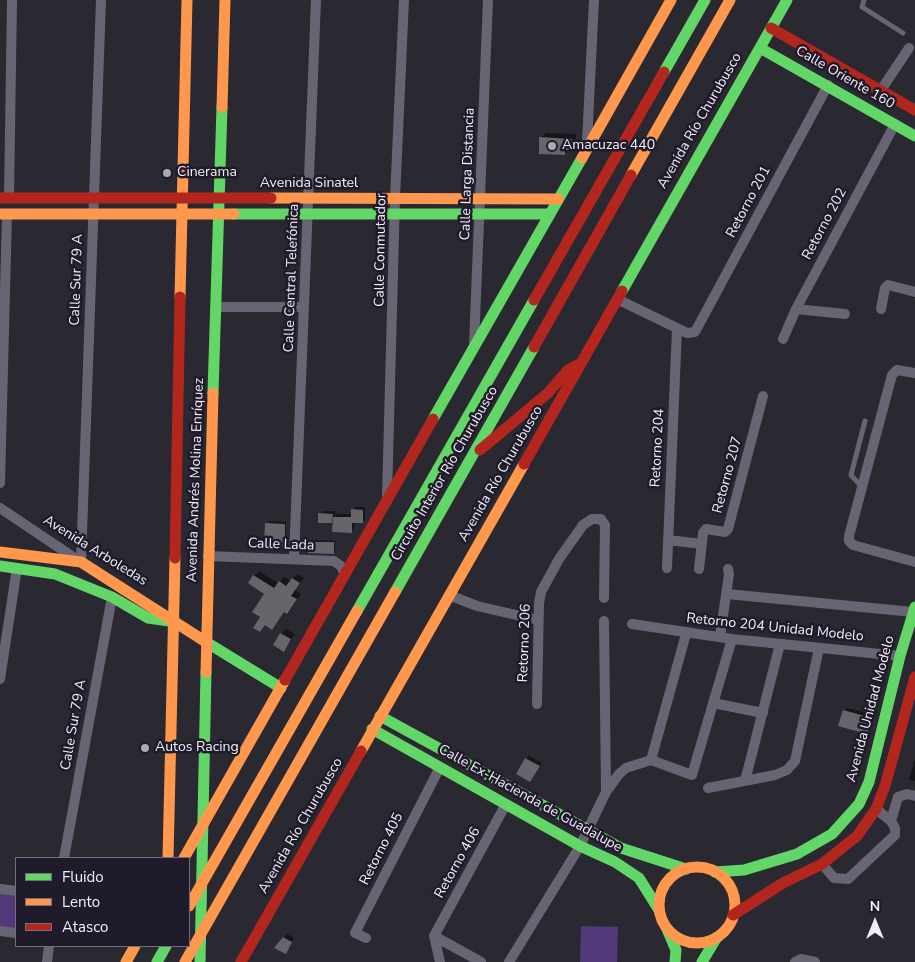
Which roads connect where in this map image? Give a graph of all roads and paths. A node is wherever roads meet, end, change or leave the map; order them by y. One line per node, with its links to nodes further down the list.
1 (12, 0): 26 (street)
2 (102, 0): 28 (street, Calle Sur 79 A)
3 (187, 0): 29 (main road, Avenida Andrés Molina Enríquez)
4 (225, 0): 33 (main road, Avenida Andrés Molina Enríquez)
5 (316, 0): 30 (street, Calle Central Telefónica)
6 (404, 0): 27 (street, Calle Conmutador)
7 (488, 0): 31 (street, Calle Larga Distancia)
8 (594, 0): 25 (street)
9 (671, 0): 25 (main road)
10 (705, 0): 119 (main road, Circuito Interior Río Churubusco)
11 (730, 0): 56 (main road, Circuito Interior Río Churubusco)
12 (787, 0): 14 (main road, Avenida Río Churubusco)
13 (864, 0): 15 (lane)
14 (770, 28): 16 (main road, Avenida Río Churubusco); 18 (main road, Calle Oriente 160)
15 (903, 33)
16 (760, 48): 19 (main road, Calle Oriente 160); 43 (main road, Avenida Río Churubusco)
17 (909, 48): 21 (street)
18 (822, 57): 19 (main road); 21 (main road, Calle Oriente 160)
19 (811, 76): 20 (main road, Calle Oriente 160)
20 (828, 85): 23 (main road, Calle Oriente 160); 49 (street, Retorno 201)
21 (881, 90): 22 (main road, Calle Oriente 160)
22 (915, 110)
23 (895, 124): 24 (main road, Calle Oriente 160); 46 (street, Retorno 202)
24 (915, 136)
25 (586, 150): 32 (main road)
26 (4, 198): 28 (main road, Avenida Sinatel)
27 (395, 198): 30 (main road, Avenida Sinatel); 31 (main road, Avenida Sinatel); 37 (street, Calle Conmutador)
28 (93, 199): 29 (main road, Avenida Sinatel); 40 (street, Calle Sur 79 A)
29 (182, 199): 33 (main road, Avenida Sinatel); 35 (main road, Avenida Andrés Molina Enríquez)
30 (309, 199): 33 (main road, Avenida Sinatel); 36 (street, Calle Central Telefónica)
31 (480, 199): 32 (main road, Avenida Sinatel); 38 (street, Calle Larga Distancia)
32 (558, 199): 39 (main road)
33 (219, 200): 41 (main road, Avenida Andrés Molina Enríquez)
34 (3, 214): 40 (main road); 57 (street)
35 (182, 214): 40 (main road); 41 (main road); 81 (main road, Avenida Andrés Molina Enríquez)
36 (309, 214): 37 (main road); 41 (main road); 45 (street, Calle Central Telefónica)
37 (395, 214): 38 (main road); 59 (street, Calle Conmutador)
38 (479, 214): 39 (main road); 51 (street, Calle Larga Distancia)
39 (549, 214): 51 (main road)
40 (93, 215): 66 (street, Calle Sur 79 A)
41 (218, 215): 44 (main road, Avenida Andrés Molina Enríquez)
42 (915, 292): 47 (street)
43 (617, 299): 49 (street); 52 (main road, Avenida Río Churubusco)
44 (217, 306): 45 (street); 64 (main road, Avenida Andrés Molina Enríquez)
45 (304, 307): 65 (street, Calle Central Telefónica)
46 (796, 308): 48 (street); 50 (street, Retorno 202)
47 (881, 309)
48 (845, 314)
49 (678, 329): 61 (street, Retorno 204)
50 (783, 339)
51 (473, 349): 59 (main road)
52 (581, 363): 56 (main road); 75 (main road, Avenida Río Churubusco)
53 (915, 373): 58 (street)
54 (763, 396): 62 (street, Retorno 207)
55 (865, 421): 58 (lane)
56 (471, 457): 137 (main road, Circuito Interior Río Churubusco)
57 (0, 483)
58 (861, 486): 67 (street)
59 (387, 501): 73 (main road)
60 (0, 508): 66 (street, Avenida Arboledas)
61 (668, 540): 62 (street); 70 (street, Retorno 204)
62 (702, 544): 71 (street)
63 (0, 552): 66 (main road)
64 (208, 556): 65 (street, Calle Lada); 86 (main road, Avenida Andrés Molina Enríquez)
65 (294, 558): 73 (street, Calle Lada)
66 (81, 562): 81 (main road, Avenida Arboledas)
67 (915, 562)
68 (0, 566): 69 (main road, Avenida Arboledas)
69 (17, 568): 76 (main road, Avenida Arboledas); 92 (street)
70 (667, 568)
71 (699, 569)
72 (728, 570): 74 (street)
73 (345, 575): 93 (main road)
74 (727, 594): 78 (street); 84 (street)
75 (449, 595): 79 (street); 97 (main road, Avenida Río Churubusco)
76 (112, 596): 81 (main road, Avenida Arboledas); 111 (street, Calle Sur 79 A)
77 (604, 598): 79 (street, Retorno 206)
78 (914, 610): 89 (main road, Avenida Unidad Modelo)
79 (538, 620): 95 (street, Retorno 206)
80 (604, 621): 103 (street)
81 (172, 622): 86 (main road, Avenida Arboledas); 112 (main road, Avenida Andrés Molina Enríquez)
82 (632, 624): 83 (street, Retorno 204 Unidad Modelo)
83 (686, 634): 84 (street, Retorno 204 Unidad Modelo); 99 (street)
84 (720, 637): 85 (street, Retorno 204 Unidad Modelo)
85 (732, 639): 87 (street, Retorno 204 Unidad Modelo); 94 (street)
86 (206, 642): 93 (main road, Avenida Arboledas); 108 (main road, Avenida Andrés Molina Enríquez)
87 (780, 644): 88 (street, Retorno 204 Unidad Modelo); 96 (street)
88 (819, 648): 89 (street, Retorno 204 Unidad Modelo); 101 (street)
89 (900, 656): 90 (main road, Retorno 204 Unidad Modelo); 116 (main road, Avenida Unidad Modelo)
90 (915, 658)
91 (915, 677): 106 (main road)
92 (0, 679)
93 (281, 688): 108 (main road)
94 (713, 703): 96 (street); 99 (street)
95 (537, 704)
96 (763, 713): 101 (street)
97 (380, 716): 98 (main road, Avenida Río Churubusco); 109 (main road, Calle Ex-Hacienda de Guadalupe)
98 (372, 730): 100 (main road, Calle Ex-Hacienda de Guadalupe); 139 (main road, Avenida Río Churubusco)
99 (651, 760): 103 (street)
100 (440, 766): 105 (main road, Calle Ex-Hacienda de Guadalupe); 127 (street, Retorno 405)
101 (745, 781): 102 (street)
102 (708, 788)
103 (606, 792): 109 (street)
104 (915, 796): 107 (street)
105 (506, 804): 110 (main road, Calle Ex-Hacienda de Guadalupe); 125 (street, Retorno 406)
106 (876, 809): 107 (street); 114 (main road)
107 (891, 821): 114 (street)
108 (202, 826): 113 (main road); 138 (main road, Avenida Andrés Molina Enríquez)
109 (588, 831): 110 (street); 115 (main road, Calle Ex-Hacienda de Guadalupe)
110 (580, 846): 120 (main road, Calle Ex-Hacienda de Guadalupe); 142 (street)
111 (64, 857)
112 (168, 857)
113 (185, 857)
114 (822, 864): 121 (main road)
115 (686, 869): 116 (main road); 120 (main road)
116 (715, 872): 121 (main road)
117 (0, 889): 118 (street)
118 (15, 891)
119 (190, 904)
120 (659, 910): 122 (main road)
121 (733, 915): 126 (main road)
122 (666, 928): 126 (main road); 143 (main road)
123 (0, 931): 124 (street)
124 (15, 933)
125 (434, 936): 140 (street); 141 (street)
126 (717, 937): 144 (main road)
127 (366, 938)
128 (49, 947): 133 (street)
129 (134, 947): 134 (main road)
130 (165, 947): 135 (main road)
131 (166, 947): 136 (main road)
132 (798, 960): 145 (street)
133 (47, 962)
134 (126, 962)
135 (157, 962)
136 (165, 962)
137 (185, 962)
138 (200, 962)
139 (240, 962)
140 (440, 962)
141 (481, 962)
142 (509, 962)
143 (675, 962)
144 (702, 962)
145 (815, 962)

